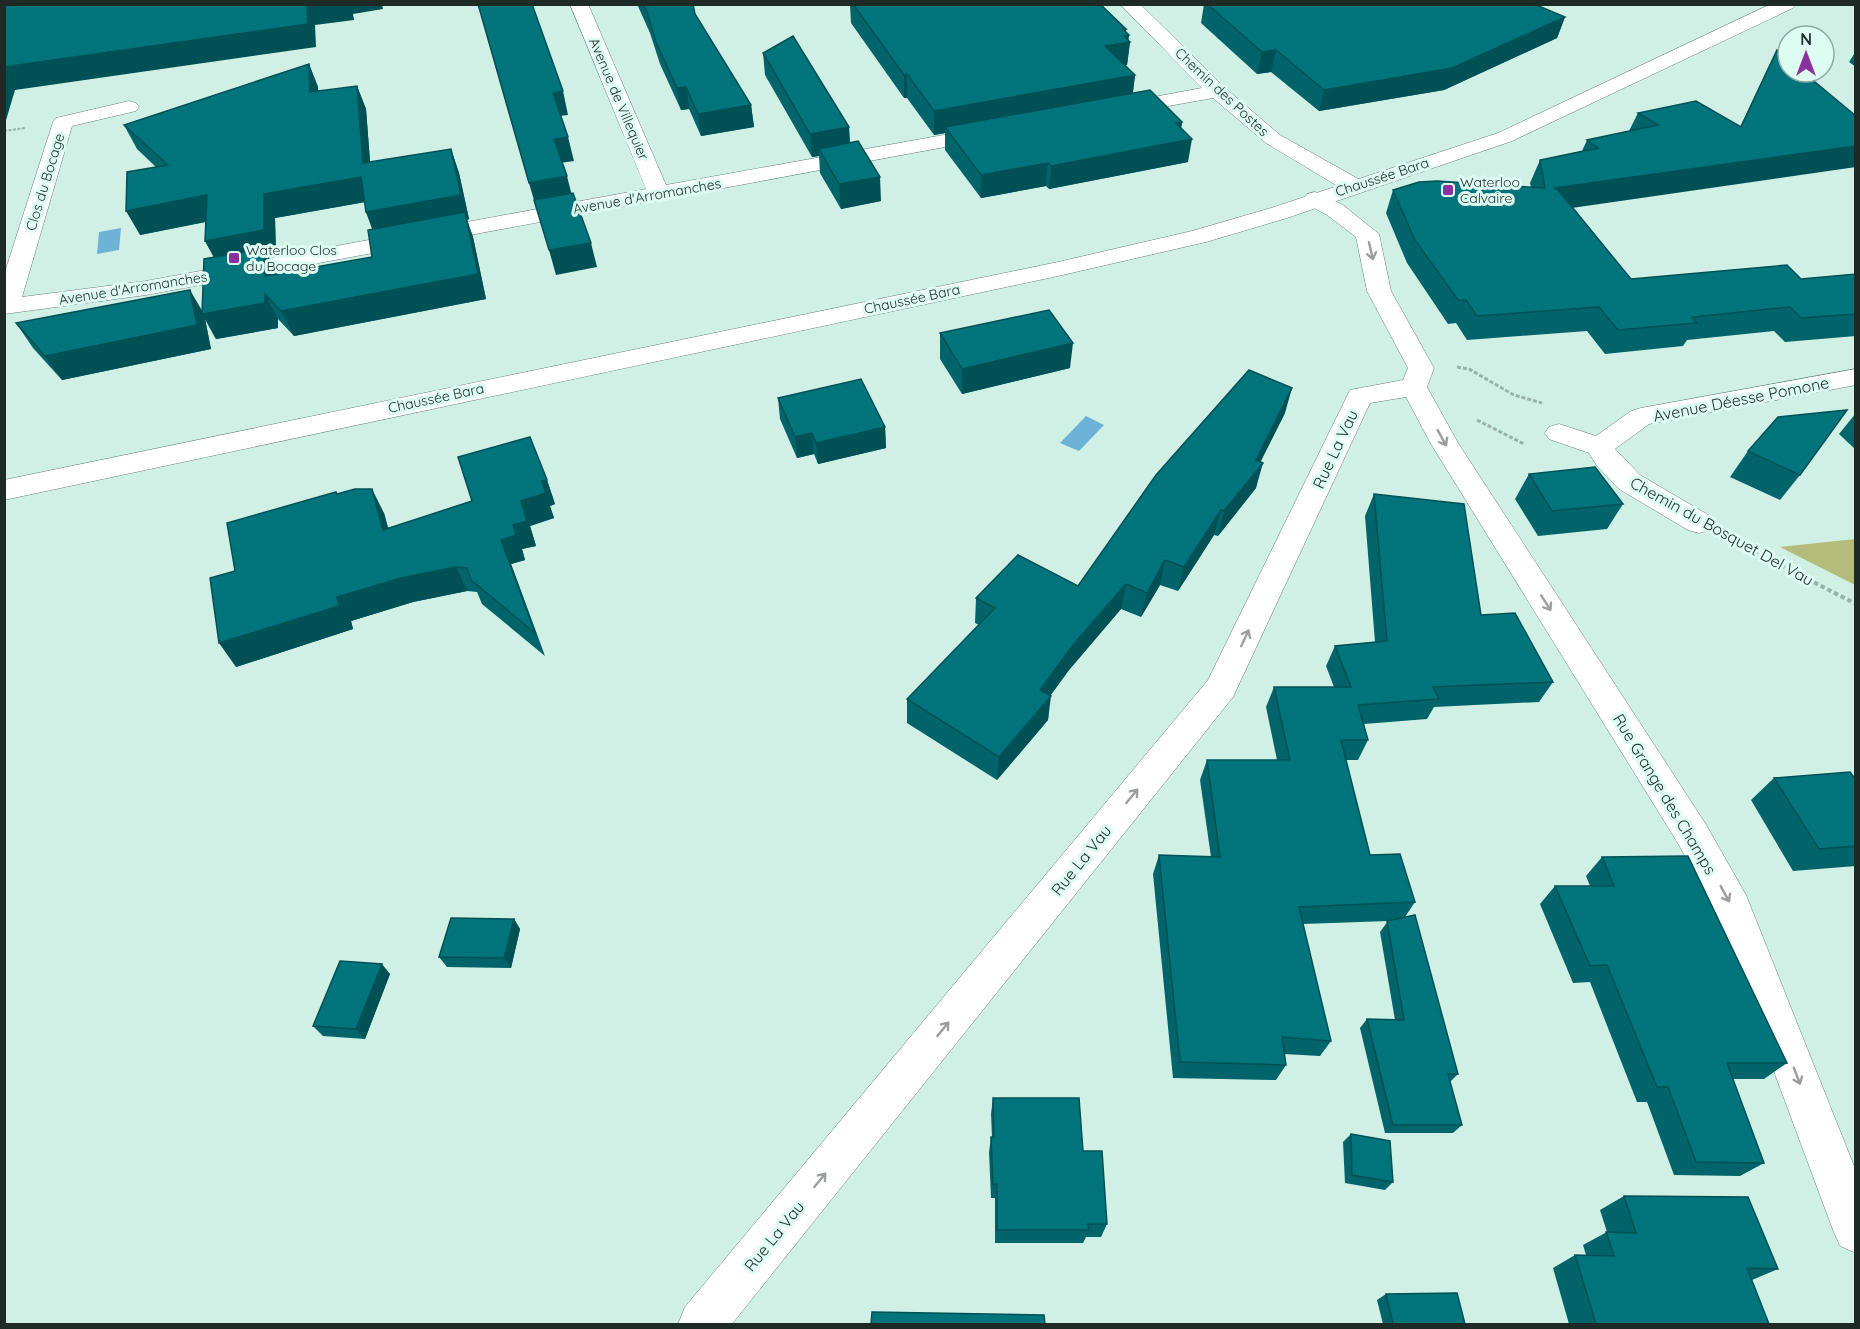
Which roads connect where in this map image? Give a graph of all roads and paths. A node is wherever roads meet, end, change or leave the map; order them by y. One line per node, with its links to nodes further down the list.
1 (579, 4): 9 (street, Avenue de Villequier)
2 (1787, 4): 8 (street, Chaussée Bara)
3 (1140, 6): 4 (street, Chemin des Postes)
4 (1217, 91): 6 (street); 8 (street, Chemin des Postes)
5 (129, 107): 11 (street, Clos du Bocage)
6 (1101, 112)
7 (1008, 129): 9 (street, Avenue d'Arromanches)
8 (1354, 186): 10 (street, Chaussée Bara)
9 (659, 194): 11 (street, Avenue d'Arromanches)
10 (1315, 199): 13 (street, Rue Grange des Champs, one-way to 13); 18 (street, Chaussée Bara)
11 (6, 307)
12 (1459, 373): 13 (path); 16 (path)
13 (1417, 377): 21 (street, Rue Grange des Champs, one-way to 21); 22 (street, Rue La Vau, one-way to 13)
14 (1856, 377): 17 (street, Avenue Déesse Pomone)
15 (1471, 417): 16 (path)
16 (1559, 433): 17 (street)
17 (1599, 447): 19 (street, Chemin du Bosquet Del Vau)
18 (4, 490)
19 (1699, 523): 20 (path, Chemin du Bosquet Del Vau)
20 (1856, 604)
21 (1856, 1230)
22 (702, 1324)

